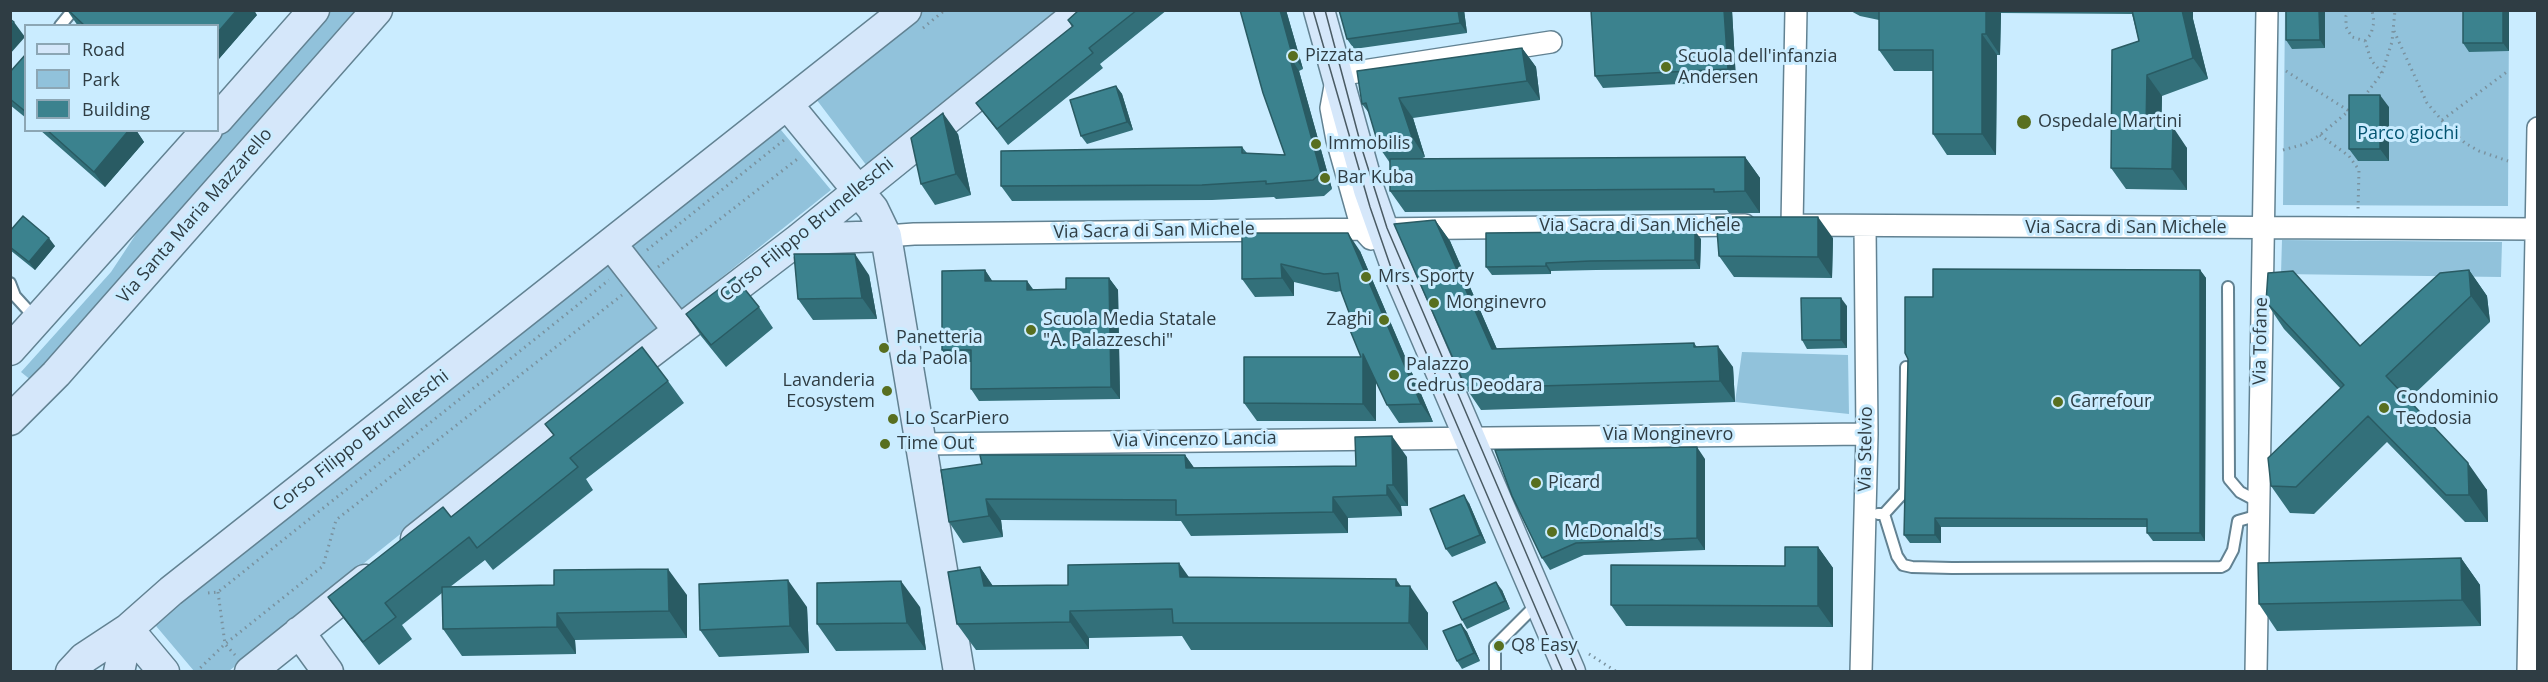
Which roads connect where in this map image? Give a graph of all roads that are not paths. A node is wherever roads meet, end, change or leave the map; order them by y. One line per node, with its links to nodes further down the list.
1 (72, 10): 9 (lane)
2 (314, 10): 13 (street)
3 (377, 10): 31 (street, Via Santa Maria Mazzarello)
4 (1082, 10): 16 (street, Corso Filippo Brunelleschi)
5 (1796, 10): 17 (street)
6 (2267, 10): 20 (street, Via Tofane)
7 (1321, 13): 11 (street)
8 (913, 21): 12 (street, Corso Filippo Brunelleschi)
9 (62, 24)
10 (1551, 42): 11 (street)
11 (1337, 75): 19 (street)
12 (796, 114): 16 (street); 24 (street, Corso Filippo Brunelleschi)
13 (219, 118)
14 (2538, 128): 21 (street)
15 (205, 132): 27 (street)
16 (858, 190): 22 (street); 23 (street, Corso Filippo Brunelleschi)
17 (1792, 225): 18 (street, Via Sacra di San Michele); 19 (street, Via Sacra di San Michele)
18 (1865, 226): 20 (street, Via Sacra di San Michele); 33 (street, Via Stelvio)
19 (1372, 229): 22 (street, Via Sacra di San Michele); 34 (street)
20 (2263, 229): 21 (street, Via Sacra di San Michele); 36 (street, Via Tofane)
21 (2537, 229): 32 (street)
22 (886, 236): 23 (street); 35 (street)
23 (799, 239): 28 (street, Corso Filippo Brunelleschi)
24 (626, 263): 28 (street); 39 (street, Corso Filippo Brunelleschi)
25 (10, 283): 27 (lane)
26 (2228, 287): 36 (lane)
27 (37, 321): 29 (street)
28 (678, 331): 40 (street, Corso Filippo Brunelleschi)
29 (10, 350)
30 (1906, 367): 37 (lane)
31 (15, 405)
32 (2535, 418): 51 (street)
33 (1867, 434): 34 (street, Via Monginevro); 37 (street, Via Stelvio)
34 (1469, 437): 35 (street, Via Vincenzo Lancia); 38 (street)
35 (921, 444): 47 (street)
36 (2259, 509): 37 (lane); 50 (street, Via Tofane)
37 (1875, 514): 49 (street, Via Stelvio)
38 (1541, 600): 41 (street); 48 (lane)
39 (128, 629): 43 (street, Corso Filippo Brunelleschi); 44 (street); 45 (street)
40 (299, 632): 42 (street, Corso Filippo Brunelleschi); 46 (street)
41 (1578, 662)
42 (245, 667)
43 (70, 672)
44 (119, 672)
45 (164, 672)
46 (328, 672)
47 (959, 672)
48 (1495, 672)
49 (1862, 672)
50 (2256, 672)
51 (2528, 672)

